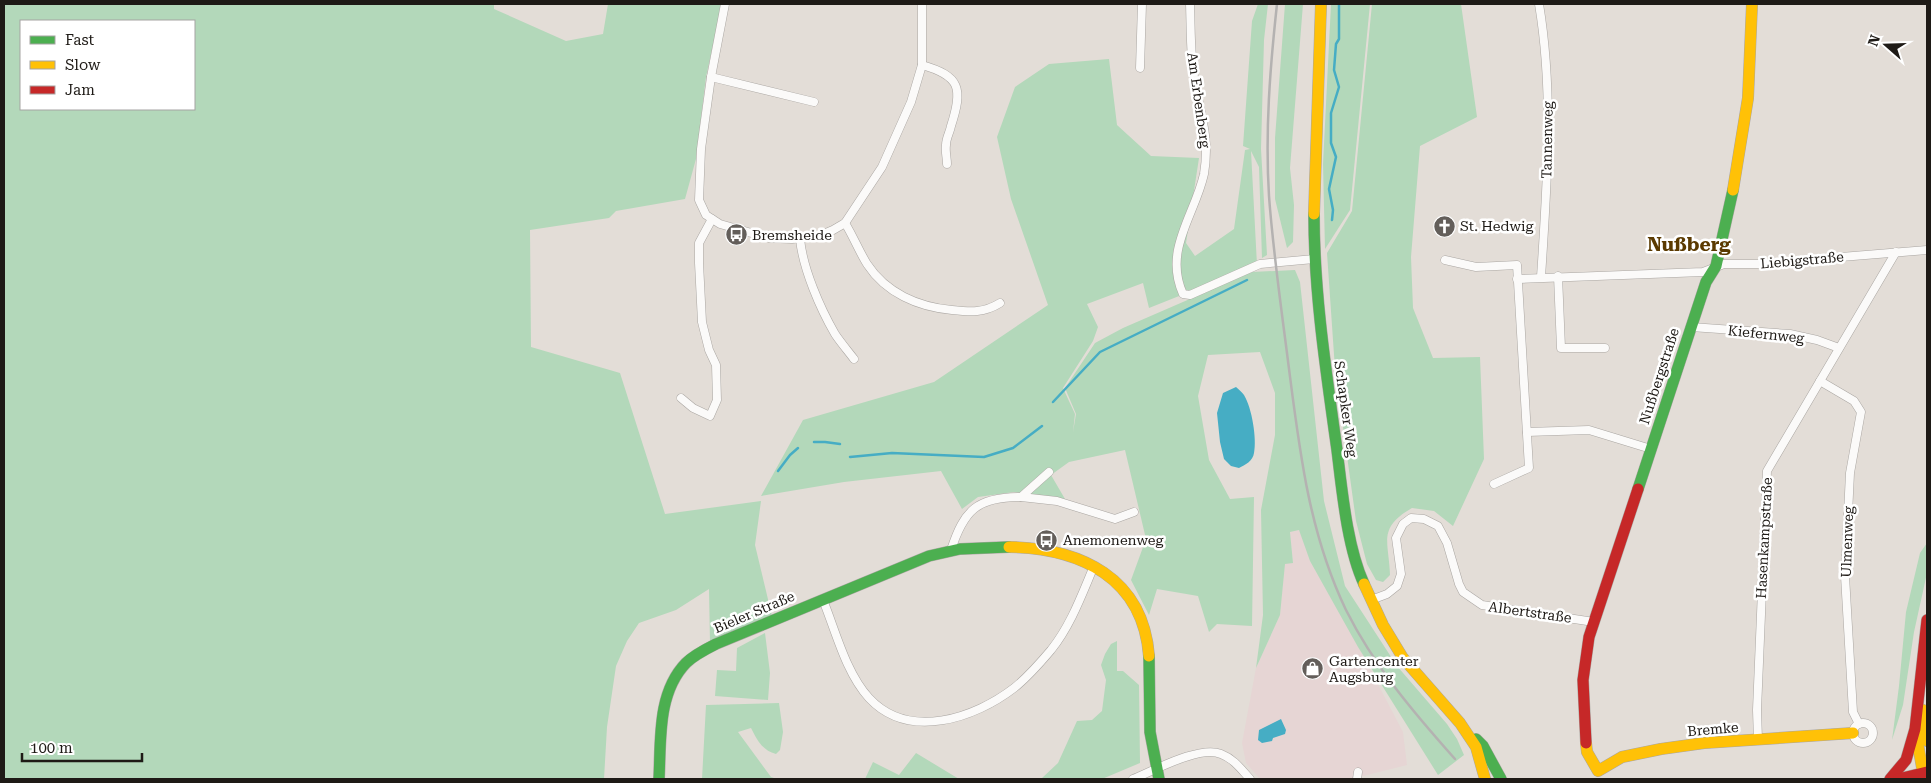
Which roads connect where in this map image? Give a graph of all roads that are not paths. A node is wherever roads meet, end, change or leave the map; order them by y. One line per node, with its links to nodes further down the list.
1 (725, 4): 10 (street)
2 (922, 4): 8 (street)
3 (1142, 4): 9 (street)
4 (1190, 4): 18 (street, Am Erbenberg)
5 (1321, 4): 18 (main road, Schapker Weg)
6 (1539, 4): 22 (street, Tannenweg)
7 (1752, 4): 20 (main road, Nußbergstraße)
8 (922, 65): 12 (street); 14 (street)
9 (1140, 68)
10 (711, 77): 11 (street); 13 (street)
11 (814, 102)
12 (948, 164)
13 (712, 219): 15 (street); 30 (street)
14 (845, 223): 15 (street); 24 (street)
15 (800, 239): 28 (street)
16 (1927, 250): 17 (street, Liebigstraße)
17 (1896, 252): 20 (street, Liebigstraße); 27 (street, Hasenkampstraße)
18 (1314, 259): 40 (main road, Schapker Weg)
19 (1445, 260): 23 (street)
20 (1716, 266): 21 (street, Liebigstraße); 25 (main road, Nußbergstraße)
21 (1558, 276): 22 (street, Liebigstraße); 26 (street)
22 (1541, 277): 23 (street, Liebigstraße)
23 (1517, 279): 31 (street)
24 (1000, 303)
25 (1691, 327): 27 (street, Kiefernweg); 32 (main road, Nußbergstraße)
26 (1605, 348)
27 (1839, 348): 29 (street, Hasenkampstraße)
28 (854, 359)
29 (1820, 381): 45 (street, Ulmenweg); 47 (street, Hasenkampstraße)
30 (682, 398)
31 (1527, 432): 32 (street); 34 (street)
32 (1651, 449): 42 (main road, Nußbergstraße)
33 (1050, 472): 35 (street)
34 (1494, 484)
35 (1021, 497): 36 (street); 37 (street)
36 (1134, 512)
37 (951, 550): 38 (main road, Bieler Straße); 39 (main road, Bieler Straße)
38 (1094, 566): 39 (street); 50 (main road, Bieler Straße)
39 (823, 600): 52 (main road, Bieler Straße)
40 (1371, 600): 42 (street, Albertstraße); 44 (main road, Schapker Weg)
41 (1927, 620): 46 (main road)
42 (1594, 622): 49 (main road, Nußbergstraße)
43 (1927, 674): 46 (main road)
44 (1460, 724): 55 (main road, Schapker Weg); 56 (main road)
45 (1856, 728): 47 (main road, Bremke)
46 (1922, 728): 48 (main road); 51 (main road); 57 (main road)
47 (1758, 740): 49 (main road, Bremke)
48 (1927, 741)
49 (1589, 756)
50 (1158, 774): 53 (street); 54 (street)
51 (1925, 775): 58 (main road)
52 (659, 779)
53 (1132, 779)
54 (1250, 779)
55 (1485, 779)
56 (1501, 779)
57 (1890, 779)
58 (1898, 779)

